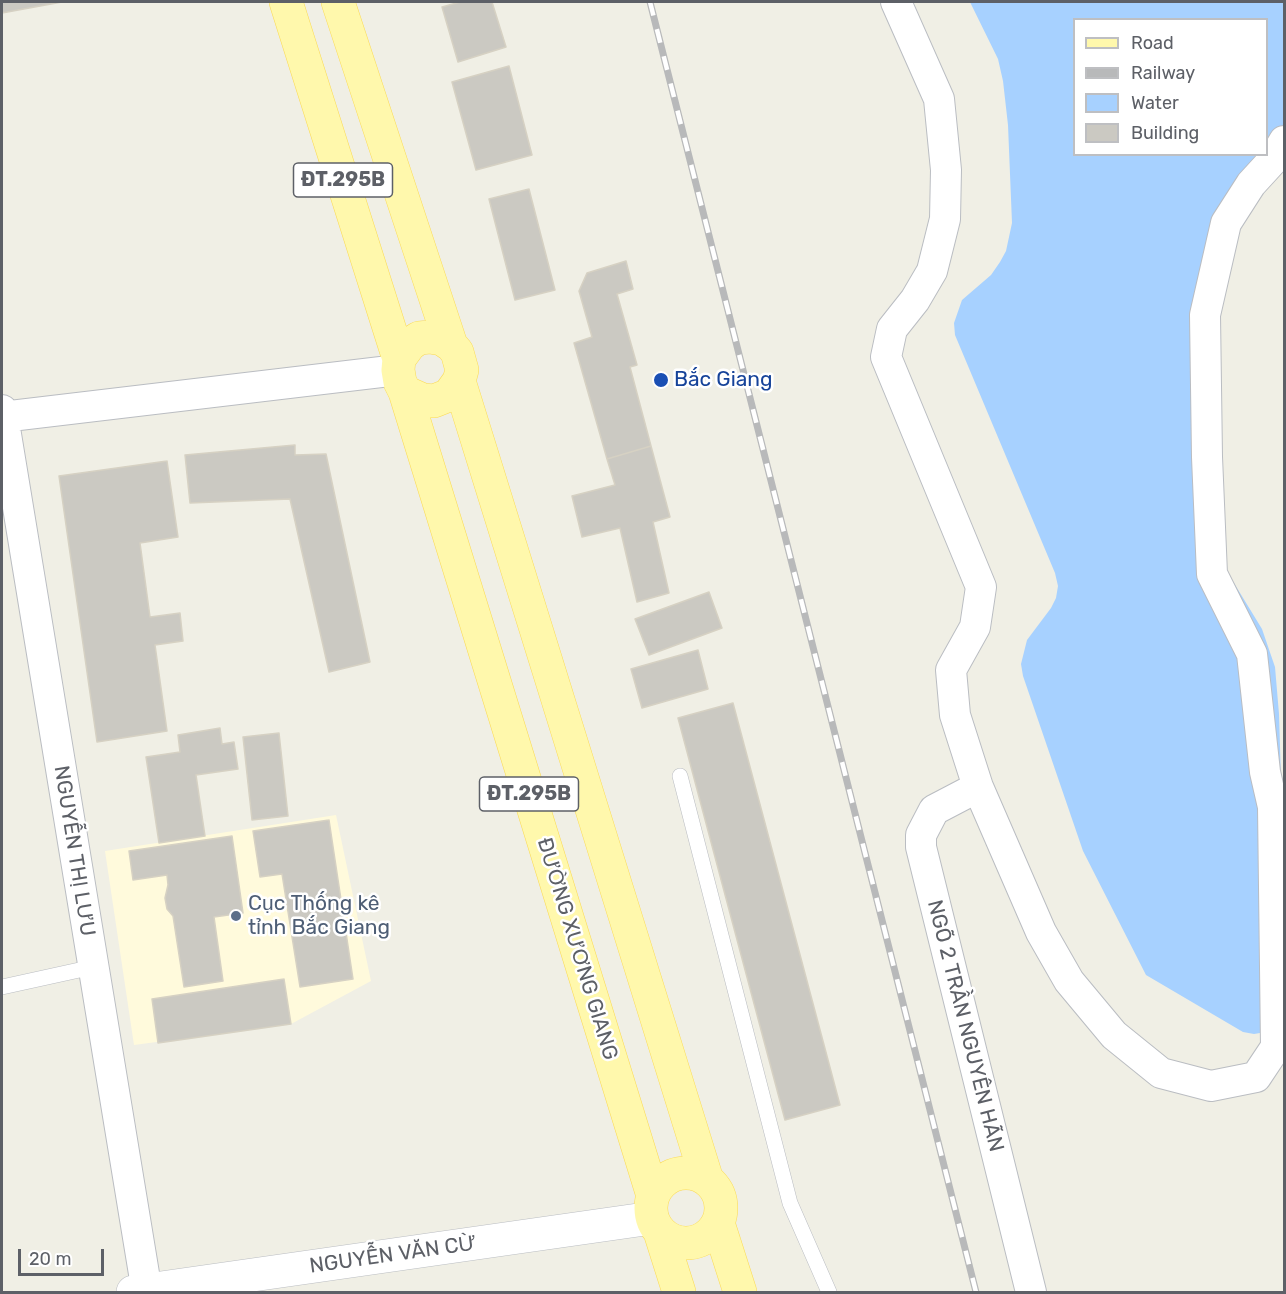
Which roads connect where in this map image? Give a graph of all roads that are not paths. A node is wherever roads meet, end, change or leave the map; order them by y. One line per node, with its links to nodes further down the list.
1 (286, 2): 6 (main road, ĐƯỜNG XƯƠNG GIANG / ĐT.295B)
2 (338, 2): 5 (main road, ĐT.295B)
3 (896, 2): 11 (street)
4 (1284, 141): 9 (street)
5 (451, 345): 6 (main road); 7 (main road, ĐT.295B)
6 (401, 374): 7 (main road); 8 (street); 15 (main road, ĐƯỜNG XƯƠNG GIANG / ĐT.295B)
7 (459, 381): 14 (main road, ĐT.295B)
8 (2, 415): 12 (street, NGUYỄN THỊ LƯU)
9 (1275, 771): 11 (street)
10 (680, 776): 20 (lane)
11 (978, 787): 21 (street, NGÕ 2 TRẦN NGUYÊN HÃN)
12 (93, 967): 13 (lane); 17 (street, NGUYỄN THỊ LƯU)
13 (2, 987)
14 (706, 1180): 15 (main road); 16 (main road, ĐT.295B)
15 (655, 1215): 16 (main road); 17 (street, NGUYỄN VĂN CỪ); 18 (main road, ĐƯỜNG XƯƠNG GIANG / ĐT.295B)
16 (718, 1223): 19 (main road, ĐT.295B)
17 (142, 1292)
18 (679, 1293)
19 (740, 1293)
20 (829, 1293)
21 (1031, 1293)

